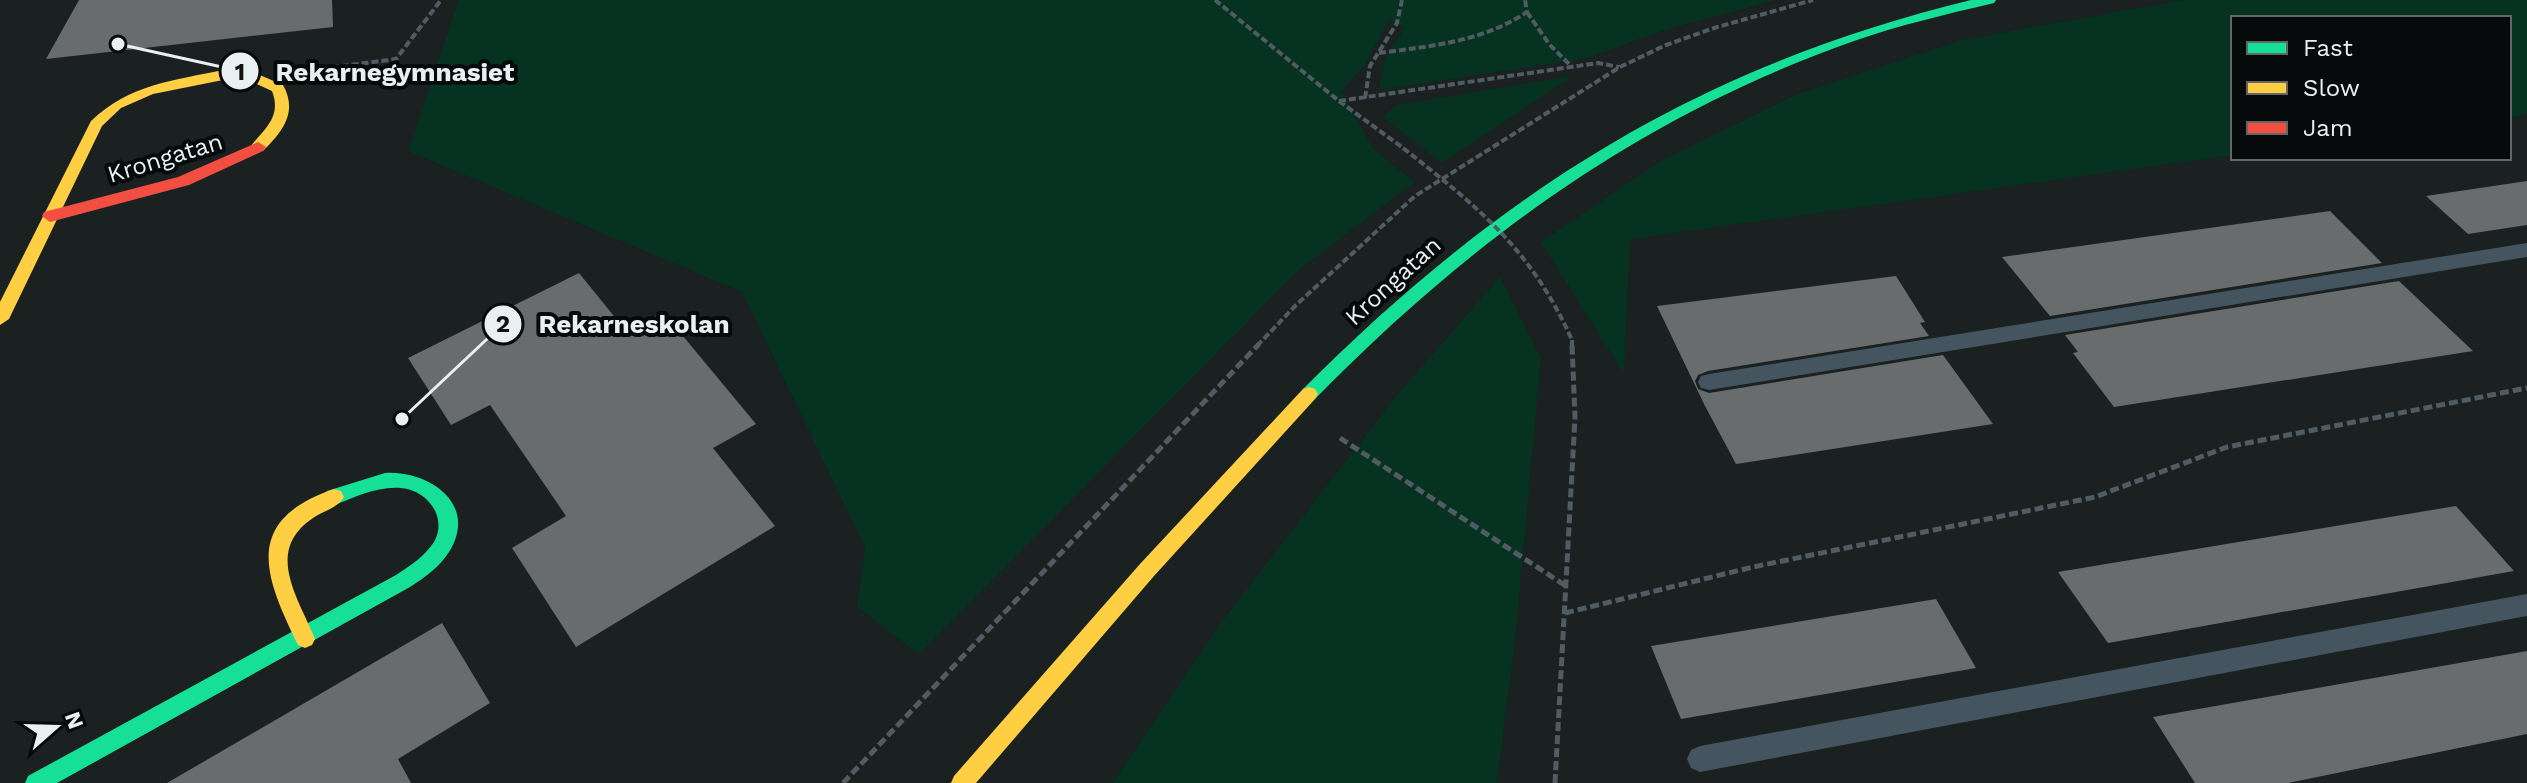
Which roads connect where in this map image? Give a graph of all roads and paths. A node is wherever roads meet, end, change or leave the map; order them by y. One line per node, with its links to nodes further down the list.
1 (441, 0): 10 (path)
2 (1215, 0): 12 (path)
3 (1402, 0): 7 (path)
4 (1525, 0): 6 (path)
5 (1989, 0): 25 (street, Krongatan)
6 (1527, 12): 7 (path); 8 (path)
7 (1379, 53): 11 (path)
8 (1572, 67): 9 (path); 11 (path)
9 (1620, 67)
10 (253, 77): 13 (street, Krongatan); 13 (street, Krongatan)
11 (1365, 98): 12 (path)
12 (1339, 101): 19 (path, bridge)
13 (50, 216): 15 (street, Krongatan)
14 (2527, 250): 16 (lane)
15 (0, 319)
16 (1709, 382)
17 (2527, 388): 21 (path)
18 (1340, 438): 19 (path)
19 (1566, 586): 21 (path)
20 (2527, 605): 23 (lane)
21 (1565, 613): 26 (path)
22 (305, 639): 22 (street); 24 (street)
23 (1700, 759)
24 (36, 783)
25 (962, 783)
26 (1555, 783)

